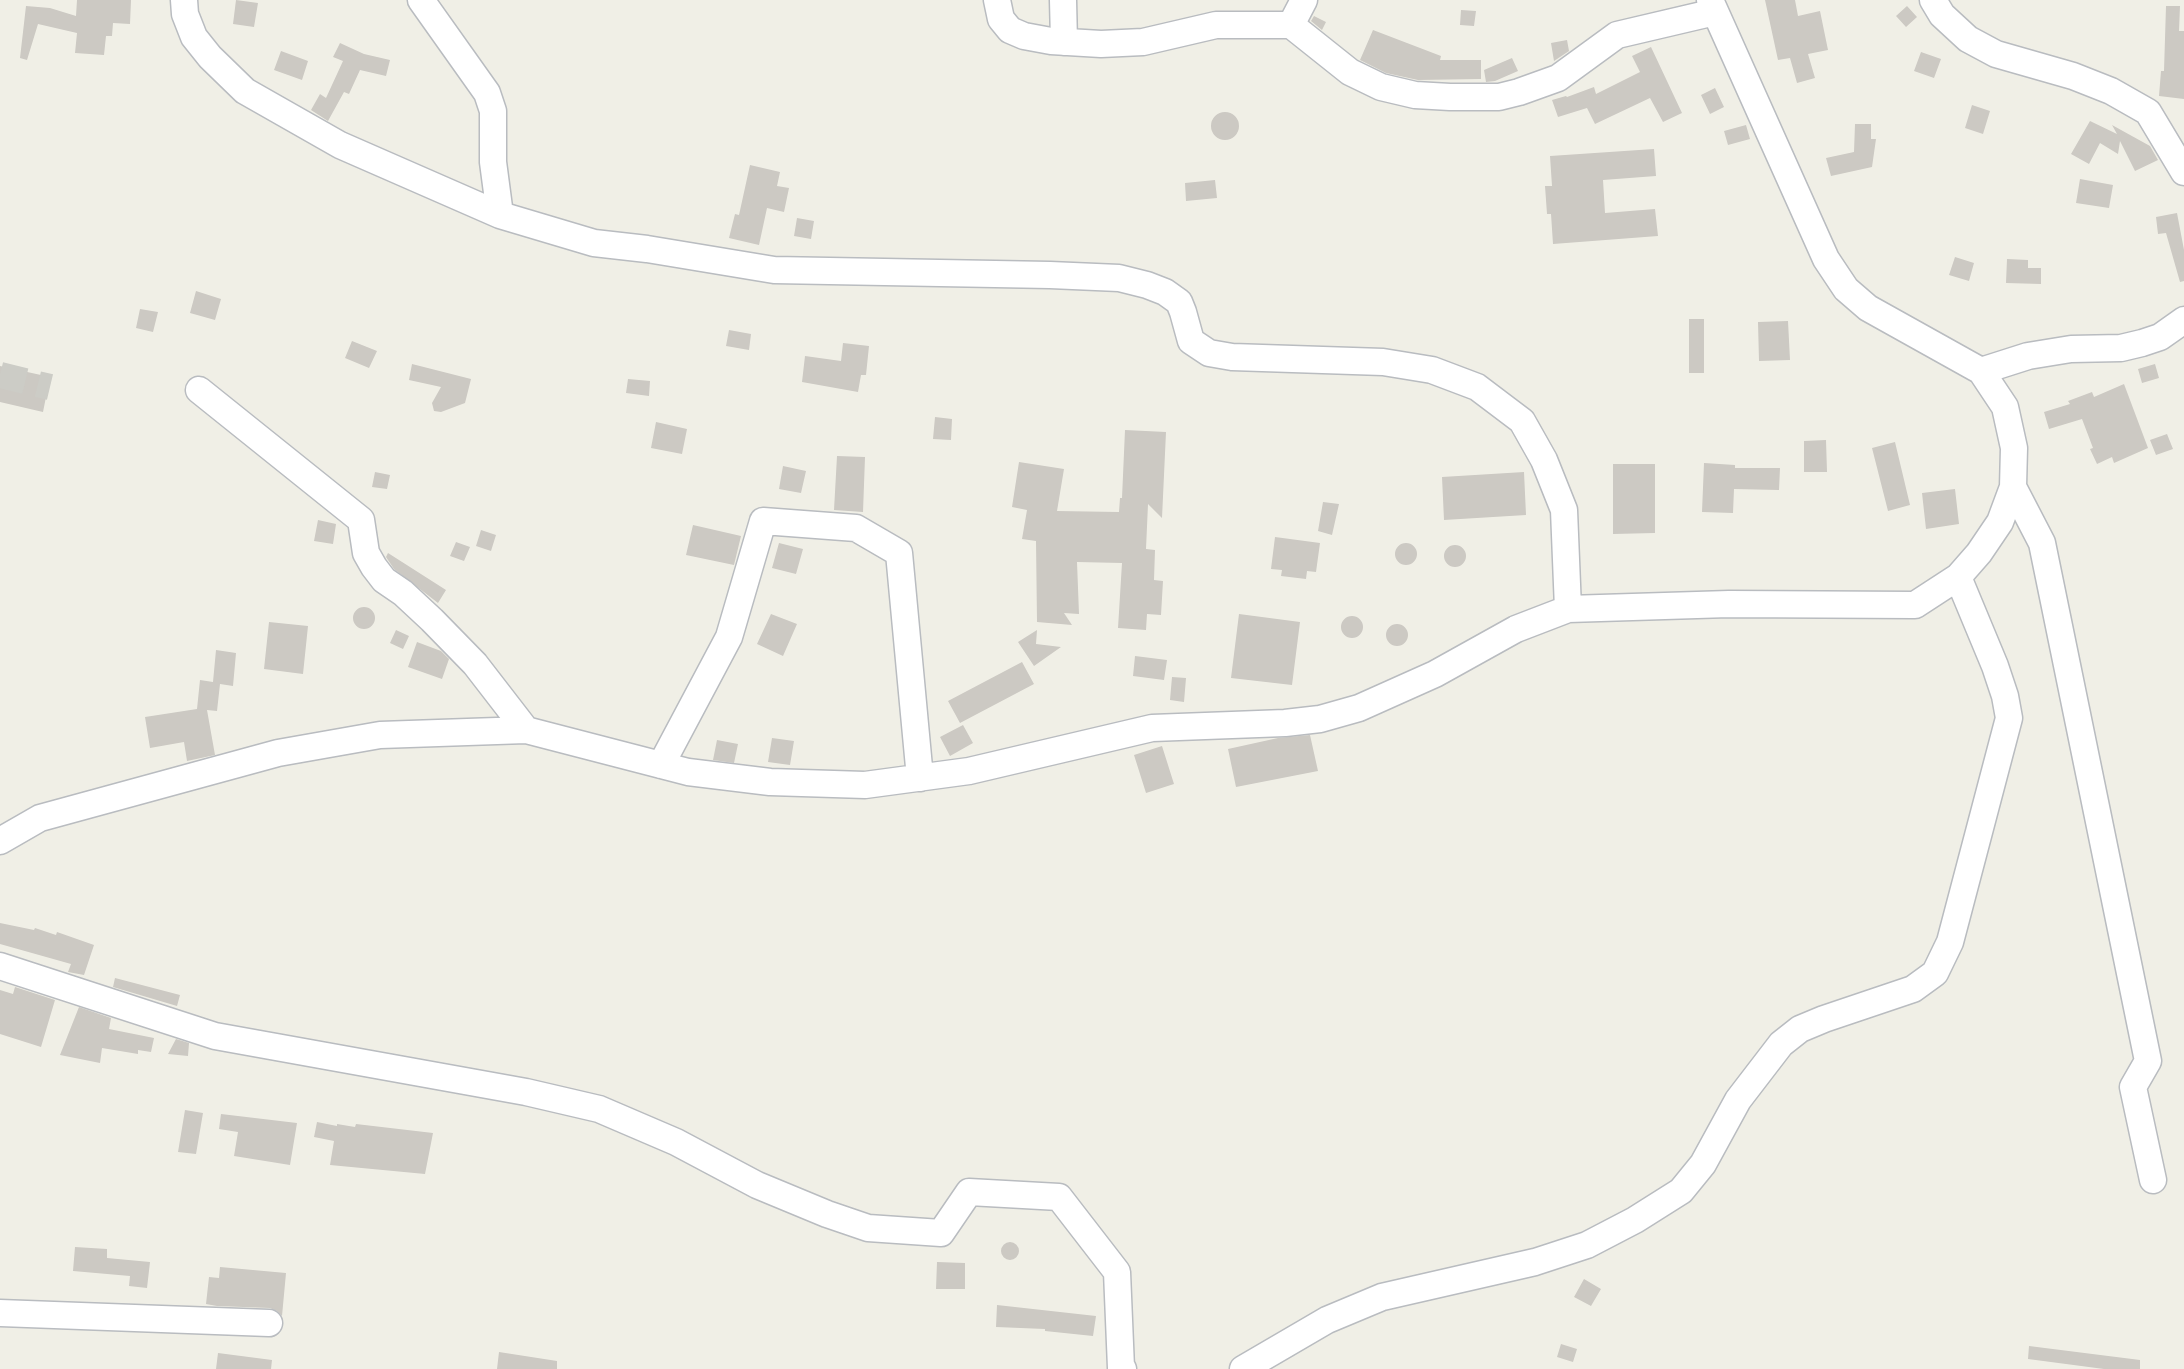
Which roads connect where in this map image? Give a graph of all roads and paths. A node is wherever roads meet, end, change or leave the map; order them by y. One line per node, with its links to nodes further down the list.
1 (184, 0): 11 (street)
2 (421, 0): 11 (street)
3 (997, 0): 9 (street)
4 (1063, 0): 9 (street)
5 (1304, 0): 8 (street)
6 (1933, 0): 10 (street)
7 (1712, 6): 8 (street); 13 (street)
8 (1291, 25): 9 (street)
9 (1064, 42)
10 (2184, 172)
11 (500, 215): 17 (street)
12 (2184, 320): 13 (street)
13 (1981, 371): 15 (street)
14 (199, 390): 18 (street)
15 (2013, 487): 16 (street); 23 (street)
16 (1958, 577): 17 (street); 27 (street)
17 (1568, 609): 20 (street)
18 (526, 730): 19 (street); 21 (street)
19 (661, 765): 20 (street); 20 (street)
20 (920, 778)
21 (0, 841)
22 (0, 966): 26 (street)
23 (2153, 1180)
24 (0, 1313): 25 (street)
25 (269, 1323)
26 (1122, 1369)
27 (1243, 1369)

